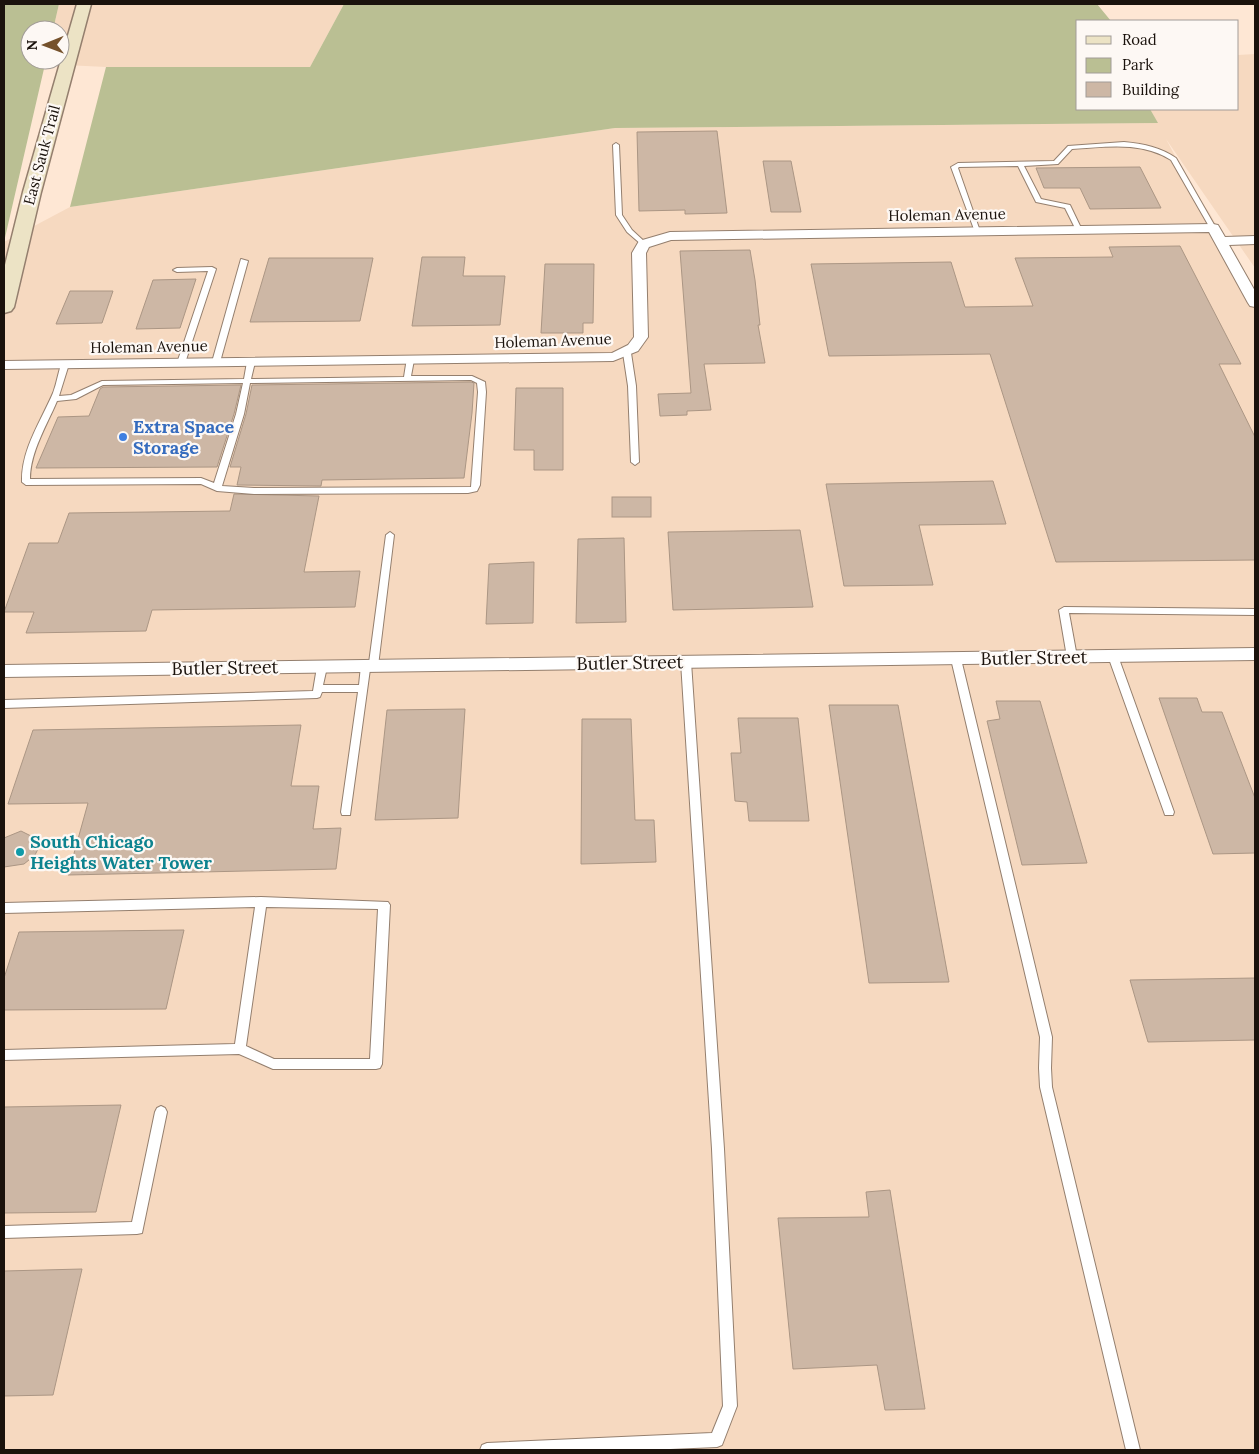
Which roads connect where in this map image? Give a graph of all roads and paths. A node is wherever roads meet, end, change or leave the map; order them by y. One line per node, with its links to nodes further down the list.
1 (84, 4): 13 (main road, East Sauk Trail)
2 (616, 145): 9 (lane)
3 (1020, 164): 4 (lane); 5 (lane); 6 (lane)
4 (1213, 228): 5 (street, Holeman Avenue); 8 (street)
5 (1079, 230): 6 (street, Holeman Avenue)
6 (978, 231): 9 (street, Holeman Avenue)
7 (1255, 240): 8 (street)
8 (1220, 241): 12 (street)
9 (644, 244): 14 (street, Holeman Avenue)
10 (244, 261): 16 (lane)
11 (177, 270): 18 (lane)
12 (1255, 302)
13 (4, 307)
14 (627, 352): 15 (street, Holeman Avenue); 24 (lane)
15 (410, 360): 17 (street, Holeman Avenue); 21 (lane)
16 (216, 362): 17 (street, Holeman Avenue); 18 (street, Holeman Avenue)
17 (251, 362): 22 (lane)
18 (181, 363): 19 (street, Holeman Avenue)
19 (64, 364): 20 (street, Holeman Avenue); 23 (lane)
20 (4, 365)
21 (407, 380): 22 (lane); 25 (lane)
22 (248, 382): 23 (lane); 25 (lane)
23 (54, 399): 25 (lane)
24 (635, 462)
25 (217, 488)
26 (390, 535): 33 (lane)
27 (1255, 612): 30 (lane)
28 (1255, 654): 29 (street, Butler Street)
29 (1113, 656): 30 (street, Butler Street); 40 (lane)
30 (1072, 657): 31 (street, Butler Street)
31 (956, 659): 32 (street, Butler Street); 48 (lane)
32 (686, 662): 33 (street, Butler Street); 47 (lane)
33 (370, 666): 34 (street, Butler Street); 36 (lane)
34 (322, 667): 35 (street, Butler Street); 37 (lane)
35 (4, 671)
36 (363, 688): 37 (lane); 39 (lane)
37 (318, 689): 38 (lane)
38 (4, 704)
39 (346, 812)
40 (1169, 812)
41 (261, 902): 42 (lane); 43 (lane); 43 (lane)
42 (4, 908)
43 (240, 1049): 44 (lane)
44 (4, 1055)
45 (161, 1112): 46 (lane)
46 (4, 1232)
47 (488, 1450)
48 (1133, 1450)

